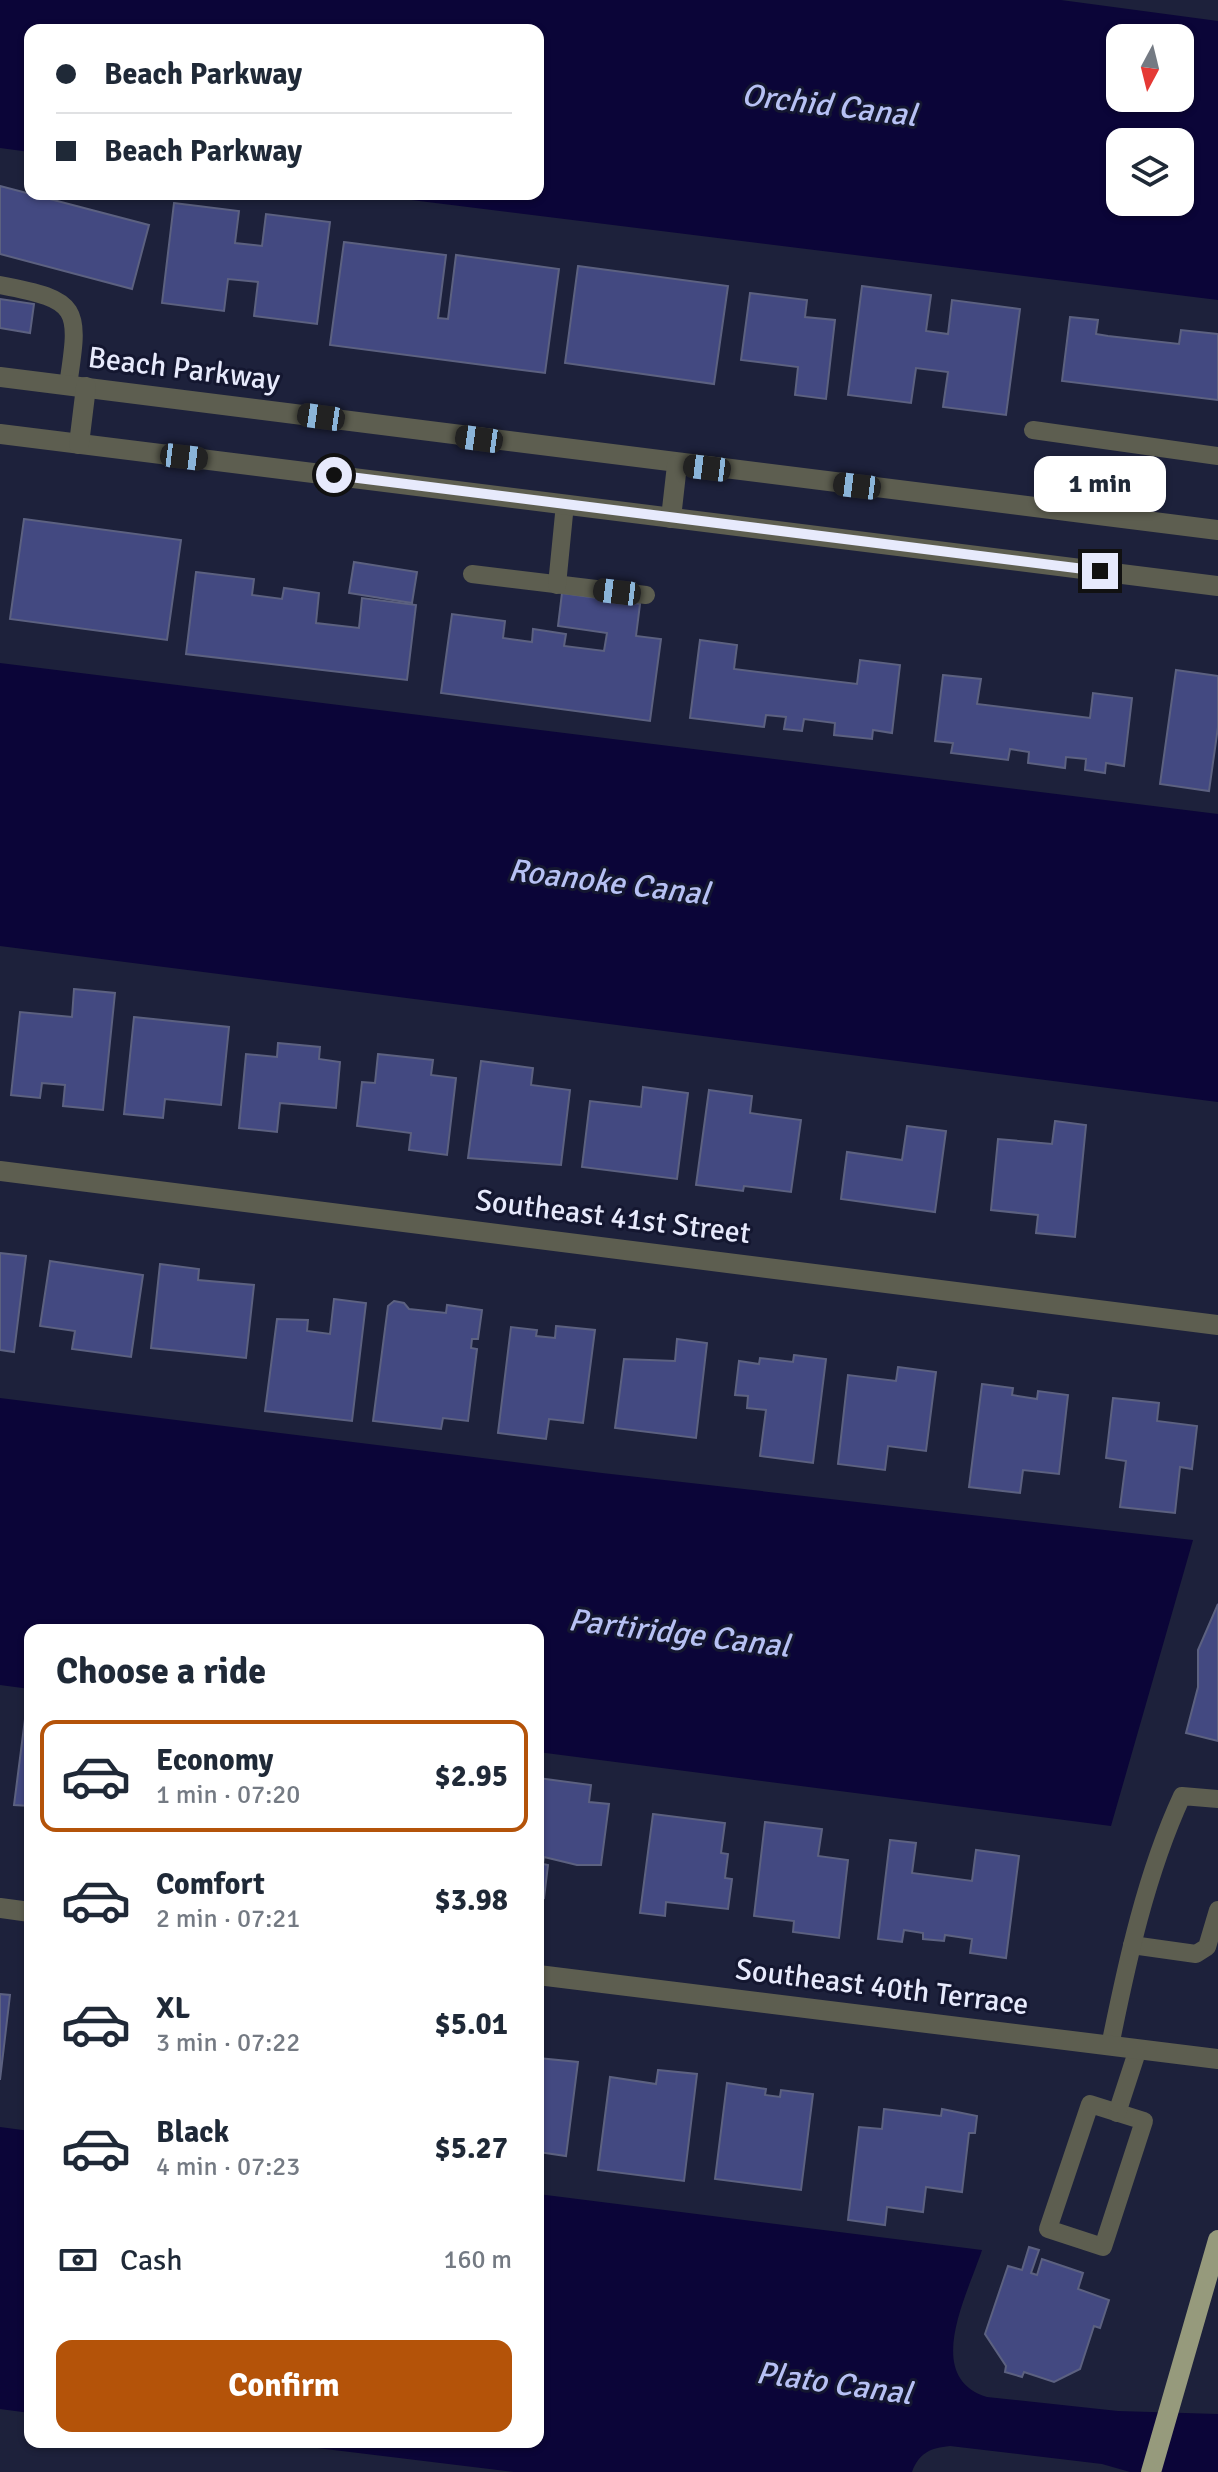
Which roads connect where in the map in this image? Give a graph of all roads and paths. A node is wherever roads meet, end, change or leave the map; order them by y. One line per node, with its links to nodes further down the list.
1 (0, 285): 3 (lane)
2 (0, 377): 3 (street, Beach Parkway)
3 (77, 386): 6 (street); 8 (street, Beach Parkway)
4 (1033, 430): 7 (lane)
5 (0, 434): 6 (street)
6 (79, 444): 9 (street)
7 (1218, 456)
8 (677, 465): 10 (street); 11 (street, Beach Parkway)
9 (565, 504): 10 (street); 13 (lane)
10 (671, 518): 14 (street)
11 (1218, 530)
12 (472, 574): 13 (lane)
13 (557, 585): 15 (lane)
14 (1218, 586)
15 (646, 595)
16 (0, 1171): 17 (street, Southeast 41st Street)
17 (1218, 1325)
18 (1218, 1799): 22 (lane)
19 (0, 1908): 21 (street)
20 (1218, 1910): 22 (lane)
21 (24, 1911)
22 (1132, 1945): 24 (lane)
23 (544, 1976): 24 (street, Southeast 40th Terrace)
24 (1110, 2046): 25 (street, Southeast 40th Terrace)
25 (1138, 2049): 26 (street, Southeast 40th Terrace); 27 (lane)
26 (1218, 2059)
27 (1117, 2113): 27 (lane)
28 (1218, 2240): 29 (main road)
29 (1151, 2472)

